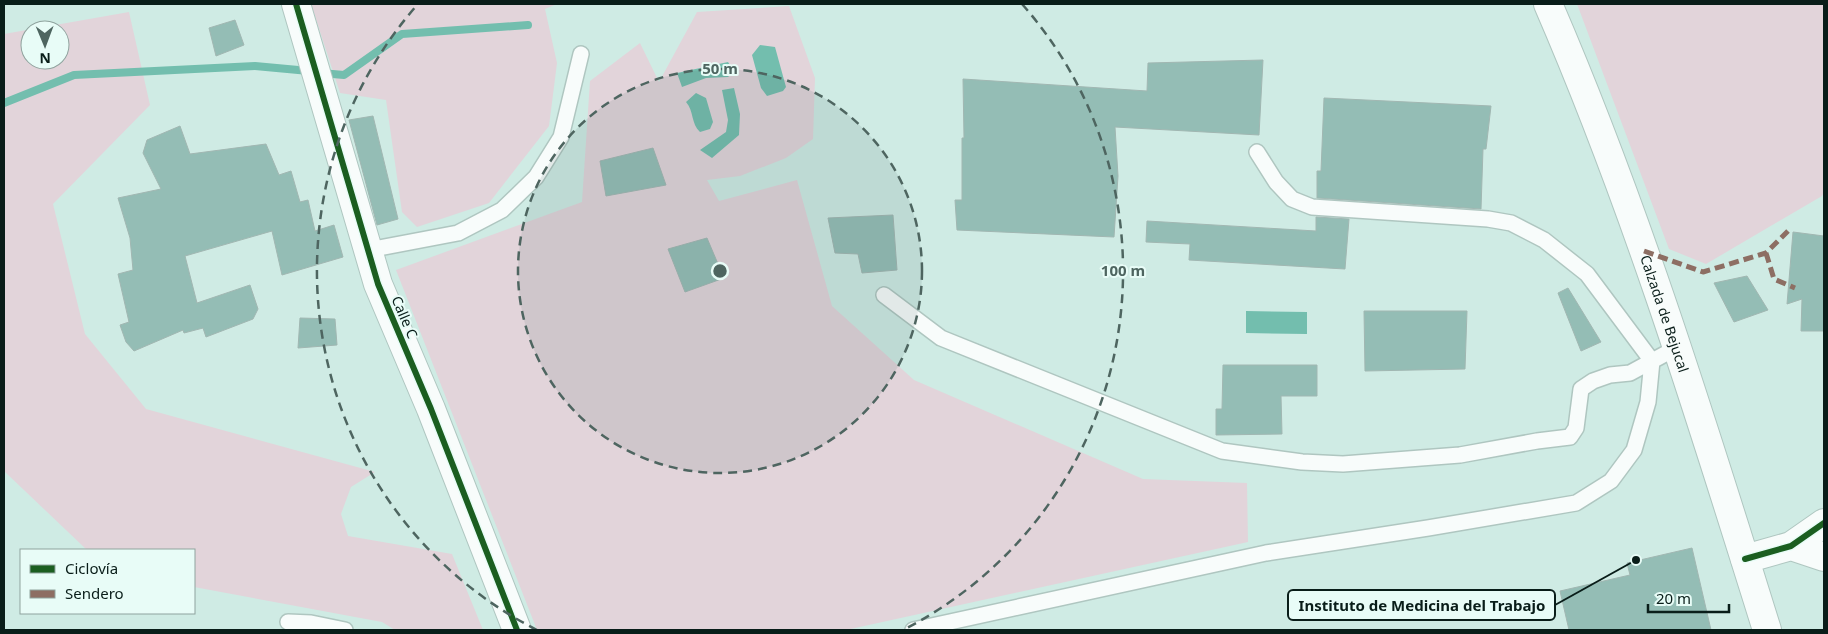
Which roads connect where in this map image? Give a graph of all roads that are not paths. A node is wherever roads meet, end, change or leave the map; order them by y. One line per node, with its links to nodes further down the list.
1 (296, 4): 5 (street, Calle C)
2 (1548, 4): 7 (street, Calzada de Bejucal)
3 (581, 54): 5 (lane)
4 (1257, 152): 8 (lane)
5 (368, 250): 15 (street, Calle C)
6 (884, 295): 8 (lane)
7 (1676, 348): 8 (lane); 12 (street, Calzada de Bejucal)
8 (1652, 361): 16 (lane)
9 (1824, 523): 10 (street)
10 (1791, 546): 11 (street); 12 (street)
11 (1824, 557)
12 (1744, 559): 17 (street, Calzada de Bejucal)
13 (288, 622): 14 (lane)
14 (345, 630)
15 (518, 630)
16 (913, 630)
17 (1767, 630)

